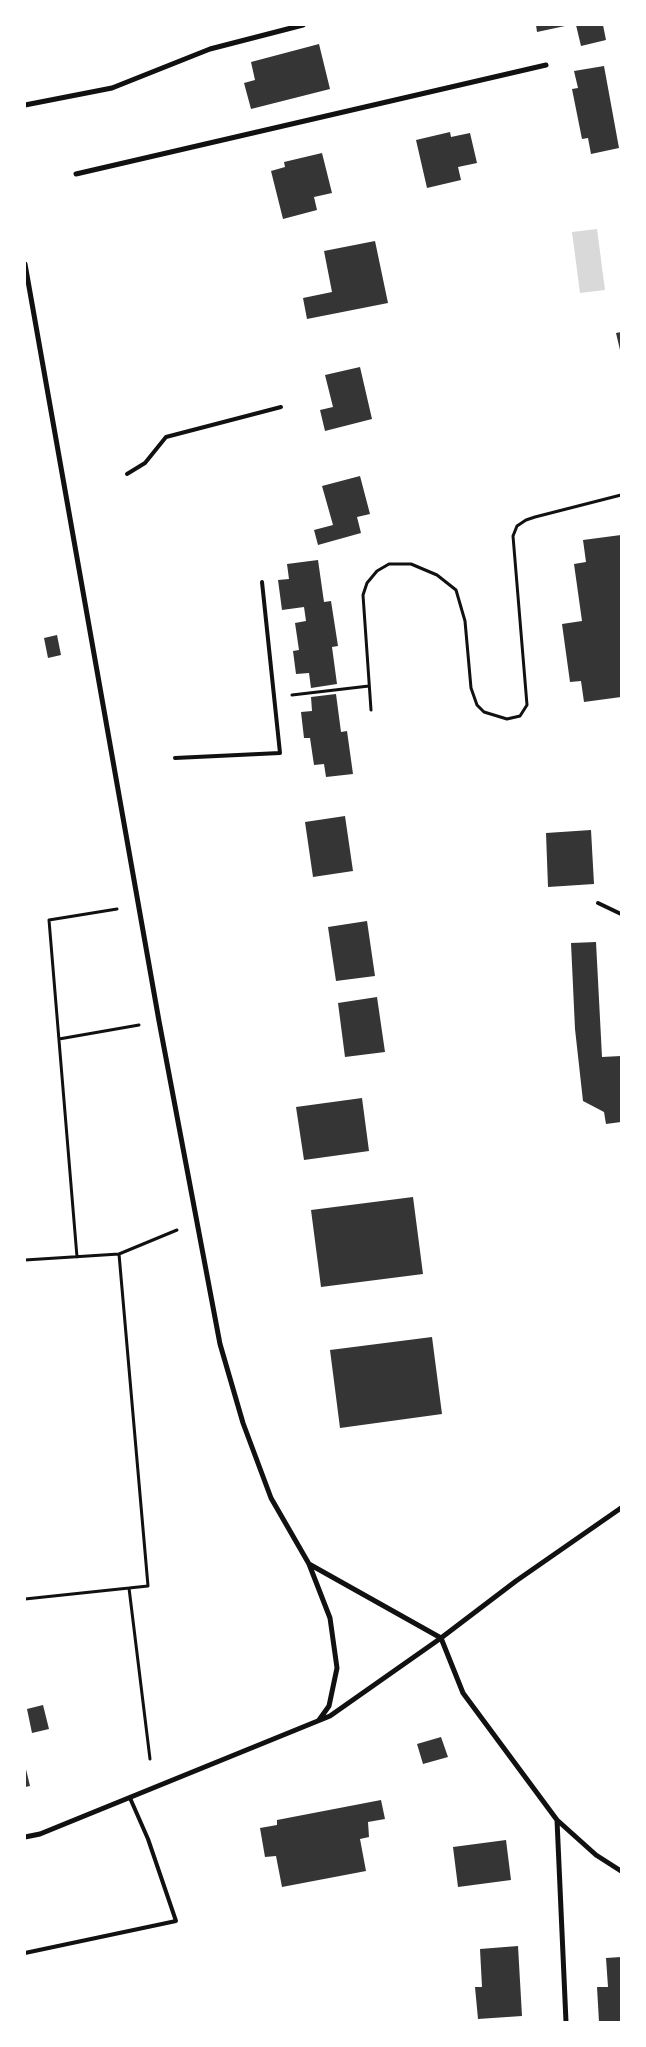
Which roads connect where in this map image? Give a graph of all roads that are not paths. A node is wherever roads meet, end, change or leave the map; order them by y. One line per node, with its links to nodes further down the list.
1 (303, 25): 3 (street)
2 (546, 65): 4 (street)
3 (25, 105)
4 (76, 174)
5 (25, 264): 13 (street)
6 (281, 407): 7 (lane)
7 (127, 474)
8 (262, 582): 9 (lane)
9 (176, 758)
10 (598, 903): 11 (lane)
11 (621, 914)
12 (621, 1508): 14 (street)
13 (309, 1564): 14 (street); 15 (street)
14 (440, 1638): 15 (street); 17 (street)
15 (320, 1720): 16 (street)
16 (130, 1798): 18 (street); 20 (lane)
17 (557, 1820): 19 (street); 21 (street)
18 (25, 1837)
19 (621, 1871)
20 (25, 1953)
21 (566, 2022)

